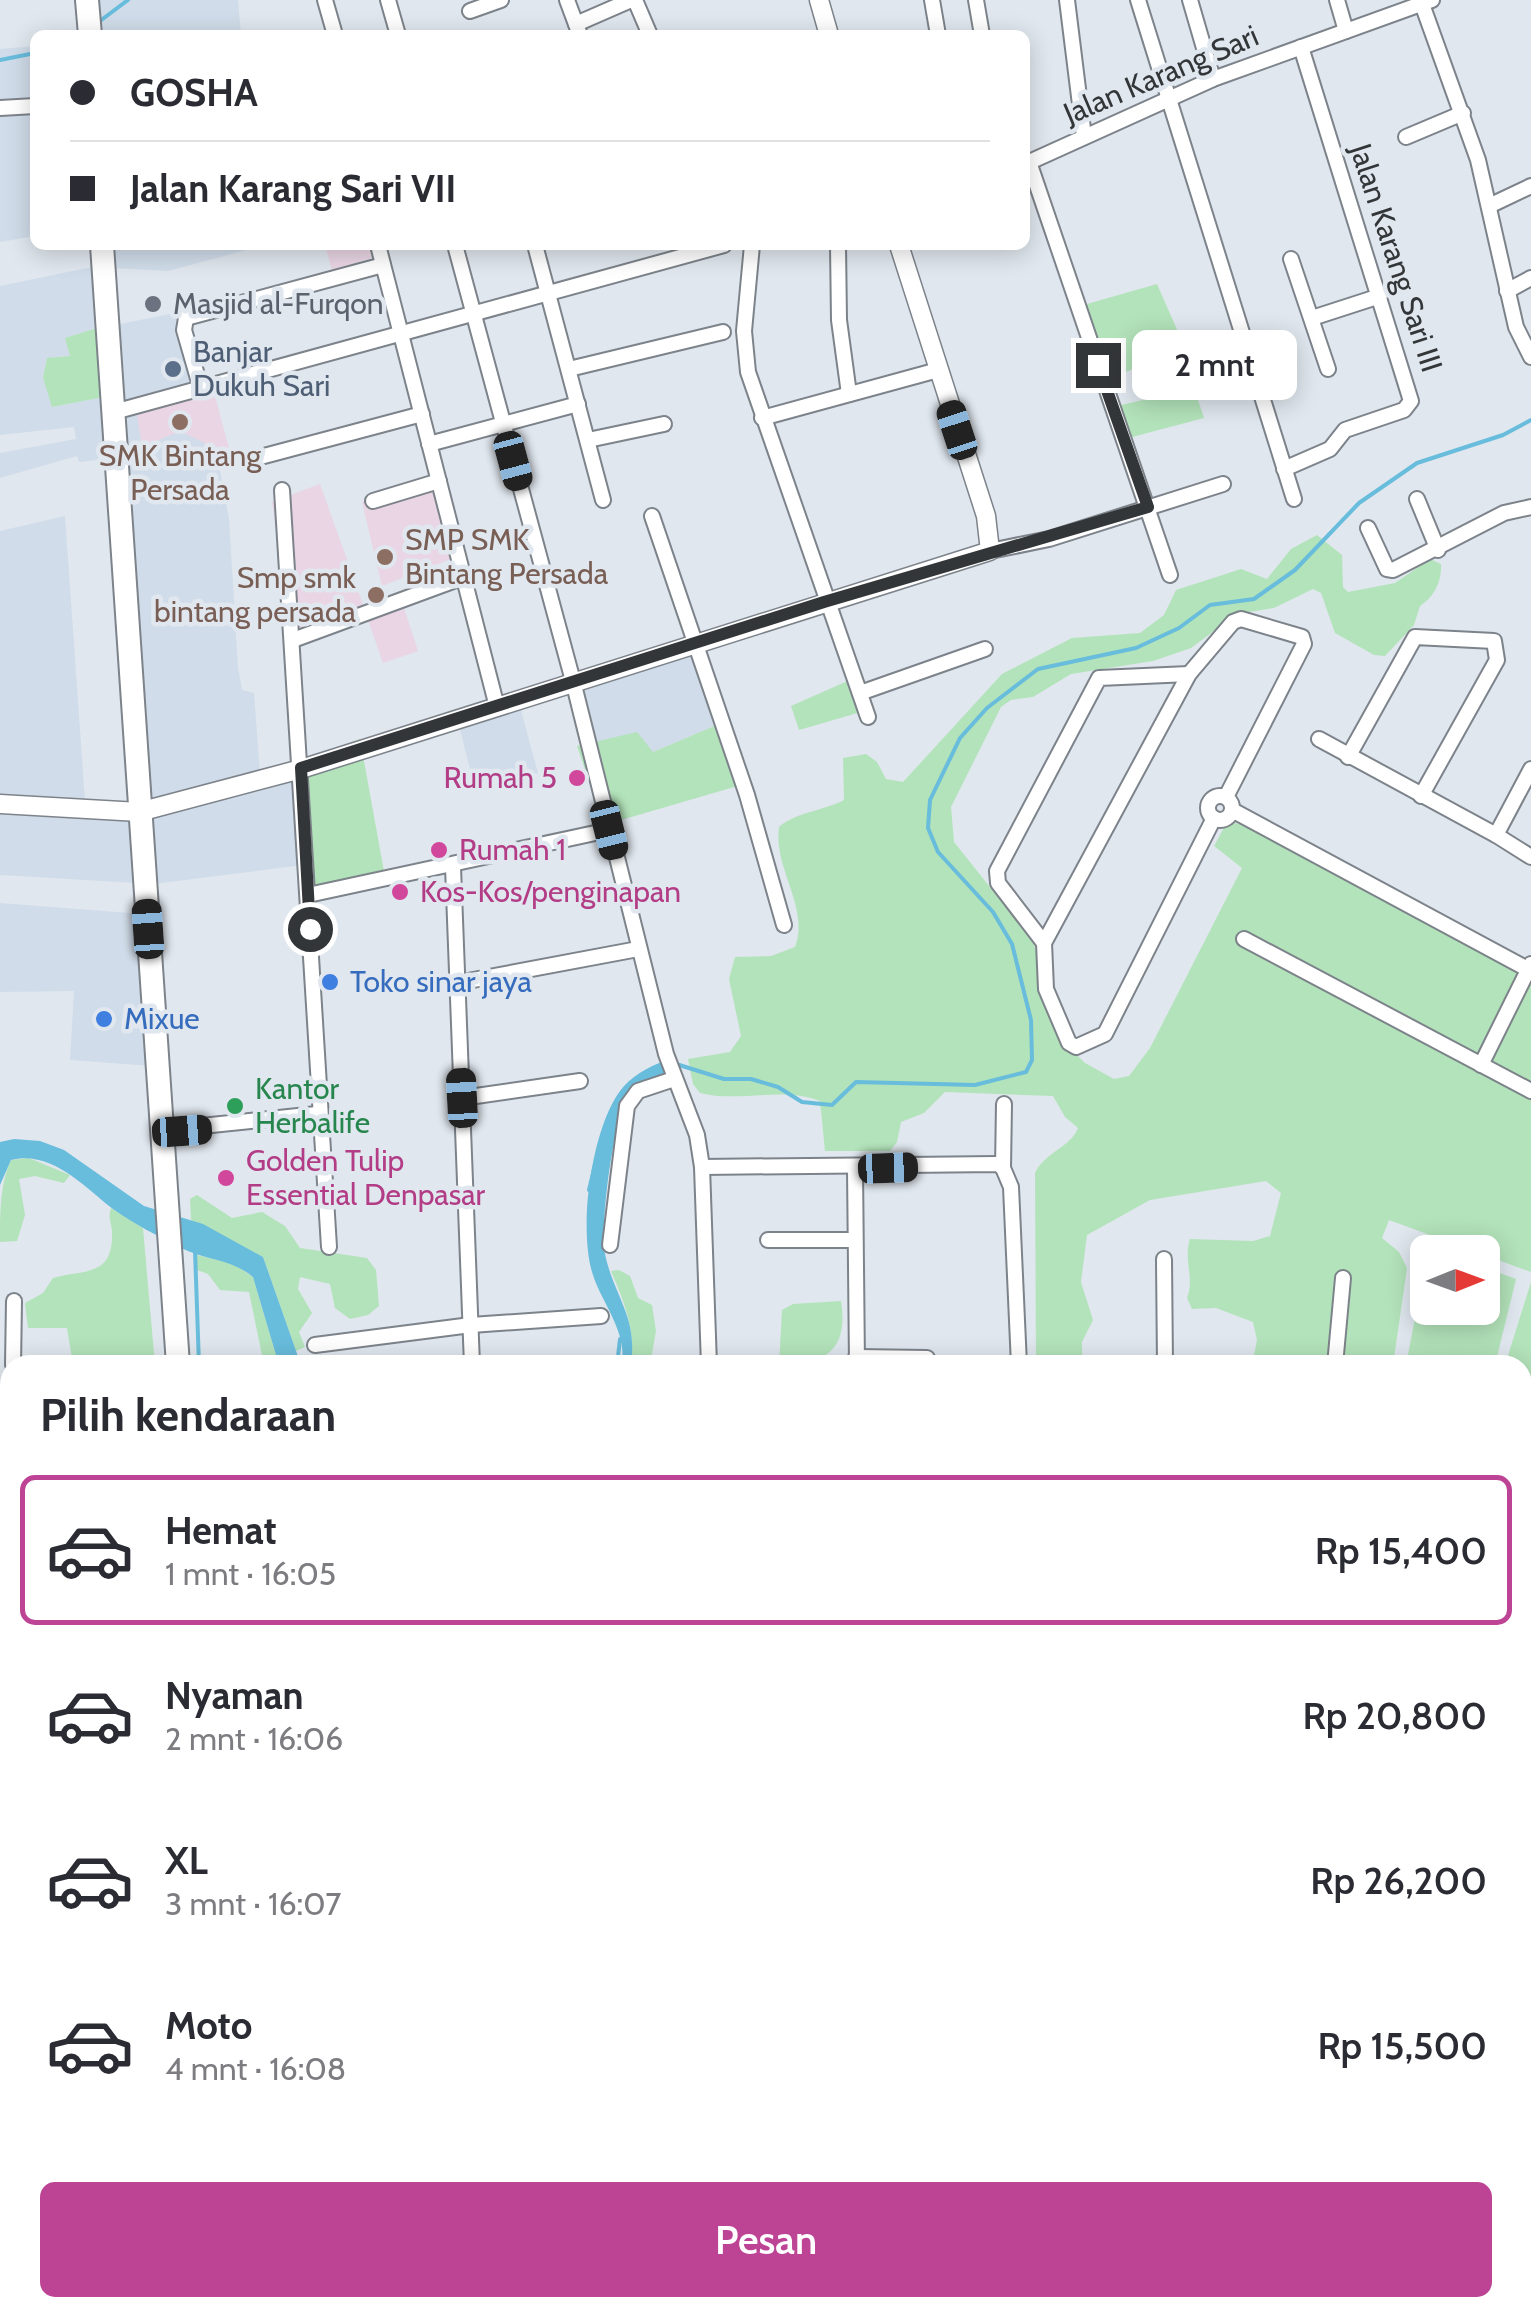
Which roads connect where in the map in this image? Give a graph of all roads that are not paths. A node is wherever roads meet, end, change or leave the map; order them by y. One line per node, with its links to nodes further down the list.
1 (87, 0): 16 (main road)
2 (325, 0): 17 (street)
3 (388, 0): 18 (street)
4 (501, 0): 15 (street)
5 (567, 0): 19 (street)
6 (633, 0): 19 (street); 20 (street)
7 (819, 0): 21 (street)
8 (932, 0): 22 (street)
9 (976, 0): 23 (street)
10 (1067, 0): 31 (street)
11 (1138, 0): 27 (street)
12 (1190, 0): 26 (street)
13 (1337, 0): 24 (street)
14 (1427, 2): 24 (street, Jalan Karang Sari); 30 (street)
15 (470, 11)
16 (90, 30)
17 (334, 30)
18 (397, 30)
19 (578, 30)
20 (648, 30)
21 (828, 30)
22 (937, 30)
23 (981, 30)
24 (1346, 31): 25 (street, Jalan Karang Sari)
25 (1300, 48): 26 (street, Jalan Karang Sari); 50 (street, Jalan Karang Sari III)
26 (1213, 79): 27 (street, Jalan Karang Sari)
27 (1166, 98): 31 (street, Jalan Karang Sari); 70 (street)
28 (30, 106): 29 (street)
29 (0, 108)
30 (1463, 113): 32 (street); 36 (street)
31 (1084, 136): 33 (street, Jalan Karang Sari)
32 (1406, 137)
33 (1030, 162)
34 (1030, 172): 78 (street)
35 (1531, 186): 36 (street)
36 (1491, 205): 48 (street)
37 (102, 250): 62 (main road)
38 (379, 250): 46 (street)
39 (456, 250): 51 (street)
40 (536, 250): 49 (street)
41 (706, 250): 49 (street)
42 (752, 250): 64 (street)
43 (838, 250): 60 (street)
44 (901, 250): 58 (street)
45 (1291, 260): 52 (street)
46 (383, 265): 54 (street); 59 (street)
47 (1531, 278): 48 (street)
48 (1507, 291): 55 (street)
49 (548, 293): 51 (street); 57 (street)
50 (1380, 296): 52 (street); 70 (street, Jalan Karang Sari III)
51 (473, 314): 54 (street); 65 (street)
52 (1312, 318): 56 (street)
53 (723, 332): 57 (street)
54 (400, 334): 59 (street); 63 (street)
55 (1531, 357)
56 (1328, 369)
57 (569, 370): 61 (street)
58 (938, 370): 60 (street); 83 (street)
59 (201, 388): 62 (street)
60 (849, 394): 64 (street)
61 (578, 404): 65 (street); 67 (street)
62 (114, 412): 102 (main road)
63 (422, 414): 68 (street); 69 (street)
64 (762, 418): 86 (street)
65 (503, 424): 68 (street); 91 (street)
66 (664, 424): 67 (street)
67 (588, 440): 76 (street)
68 (429, 444): 71 (street)
69 (264, 456)
70 (1284, 469): 74 (street)
71 (439, 481): 77 (street); 85 (street)
72 (1223, 484): 78 (street)
73 (282, 490): 87 (street)
74 (1294, 498)
75 (1417, 499): 82 (street)
76 (604, 500)
77 (373, 501)
78 (1148, 507): 83 (street); 84 (street)
79 (1531, 507): 82 (street)
80 (652, 516): 88 (street)
81 (1368, 528): 82 (street)
82 (1438, 550)
83 (990, 551): 86 (street)
84 (1170, 575)
85 (464, 577): 87 (street); 93 (street)
86 (824, 602): 88 (street); 92 (street)
87 (293, 640): 97 (street)
88 (694, 642): 91 (street); 108 (street)
89 (984, 649): 92 (street)
90 (1189, 674): 101 (street); 110 (street); 110 (street)
91 (573, 682): 93 (street); 103 (street)
92 (860, 693): 94 (street)
93 (496, 704): 97 (street)
94 (868, 717)
95 (1319, 740): 96 (street)
96 (1348, 757): 99 (street); 99 (street)
97 (301, 768): 102 (street); 107 (street)
98 (1531, 770): 104 (street)
99 (1421, 796): 104 (street)
100 (0, 804): 102 (street)
101 (1229, 804): 110 (street); 112 (street)
102 (139, 812): 121 (main road)
103 (609, 830): 106 (street); 111 (street)
104 (1496, 835): 105 (street)
105 (1531, 857)
106 (453, 867): 107 (street); 113 (street)
107 (308, 895): 120 (street)
108 (784, 925)
109 (1244, 939): 114 (street)
110 (1044, 942)
111 (638, 948): 113 (street); 115 (street)
112 (1530, 968): 114 (street)
113 (457, 983): 118 (street)
114 (1481, 1065): 117 (street)
115 (674, 1078): 122 (street); 127 (street)
116 (580, 1081): 118 (street)
117 (1531, 1091)
118 (462, 1098): 133 (street)
119 (1004, 1104): 123 (street)
120 (318, 1114): 121 (street); 128 (street)
121 (163, 1130): 136 (main road)
122 (702, 1167): 124 (street); 138 (street)
123 (1003, 1168): 124 (street); 140 (street)
124 (855, 1169): 126 (street)
125 (768, 1240): 126 (street)
126 (855, 1240): 139 (street)
127 (610, 1245)
128 (329, 1246)
129 (1164, 1259): 141 (street)
130 (1342, 1278): 142 (street)
131 (14, 1301): 135 (street)
132 (600, 1316): 133 (street)
133 (471, 1325): 134 (street); 137 (street)
134 (314, 1345)
135 (14, 1355)
136 (178, 1355)
137 (472, 1355)
138 (710, 1355)
139 (857, 1355)
140 (1019, 1355)
141 (1165, 1355)
142 (1336, 1355)

